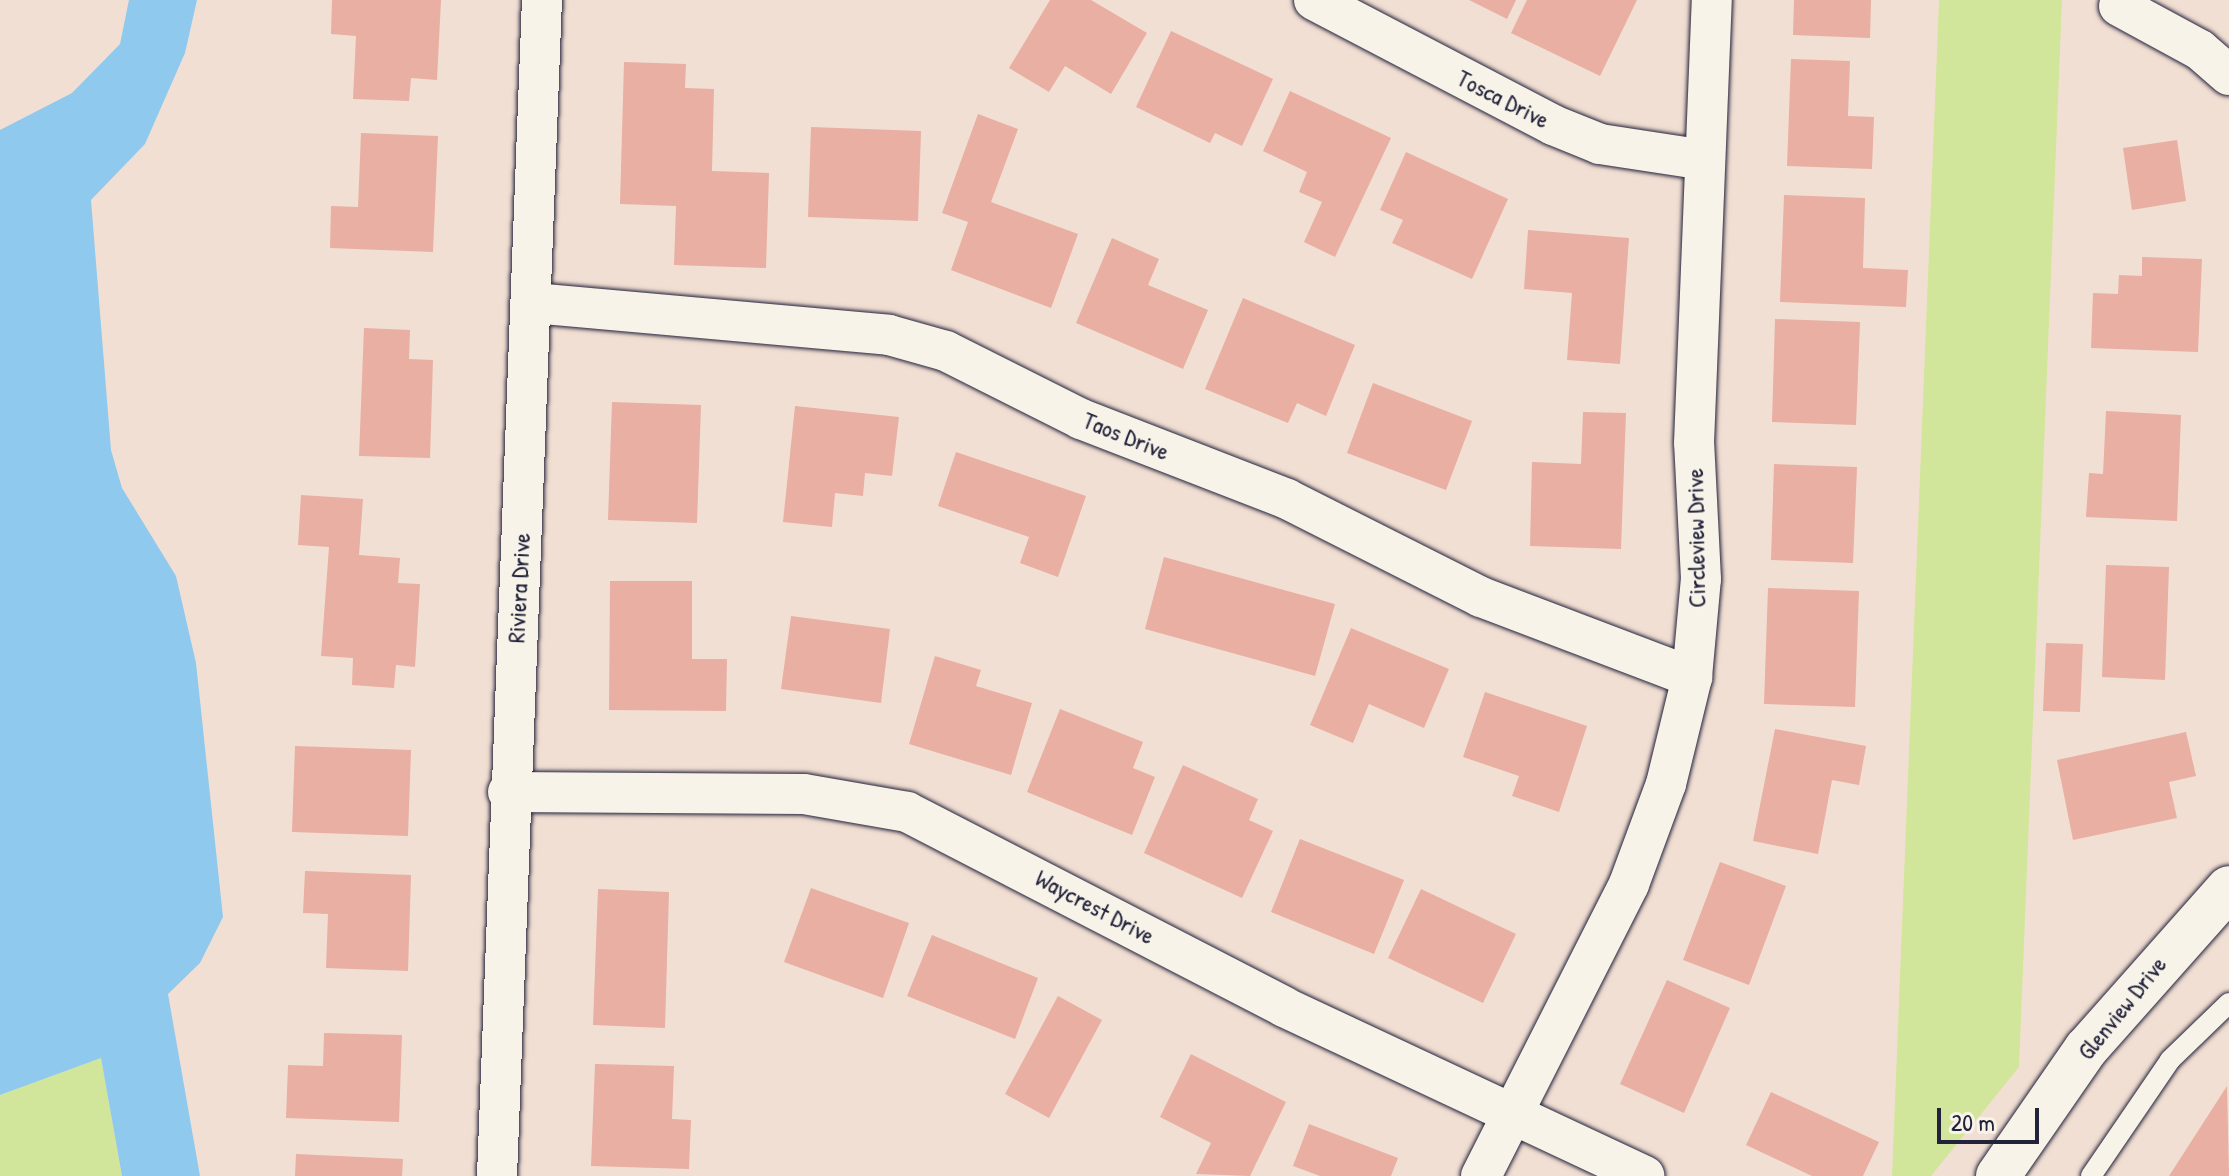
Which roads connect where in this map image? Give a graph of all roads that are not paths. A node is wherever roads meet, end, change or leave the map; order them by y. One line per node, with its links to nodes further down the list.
1 (542, 0): 7 (street, Riviera Drive)
2 (1314, 0): 6 (street, Tosca Drive)
3 (1712, 0): 6 (street, Circleview Drive)
4 (2119, 6): 5 (street)
5 (2229, 75)
6 (1705, 160): 8 (street, Circleview Drive)
7 (533, 303): 8 (street, Taos Drive); 9 (street, Riviera Drive)
8 (1692, 677): 12 (street, Circleview Drive)
9 (508, 792): 12 (street, Waycrest Drive); 13 (street, Riviera Drive)
10 (2229, 888): 16 (main road, Glenview Drive)
11 (2229, 1003): 17 (lane)
12 (1513, 1114): 14 (street, Circleview Drive); 15 (street, Waycrest Drive)
13 (497, 1176)
14 (1481, 1176)
15 (1644, 1176)
16 (1998, 1176)
17 (2091, 1176)

